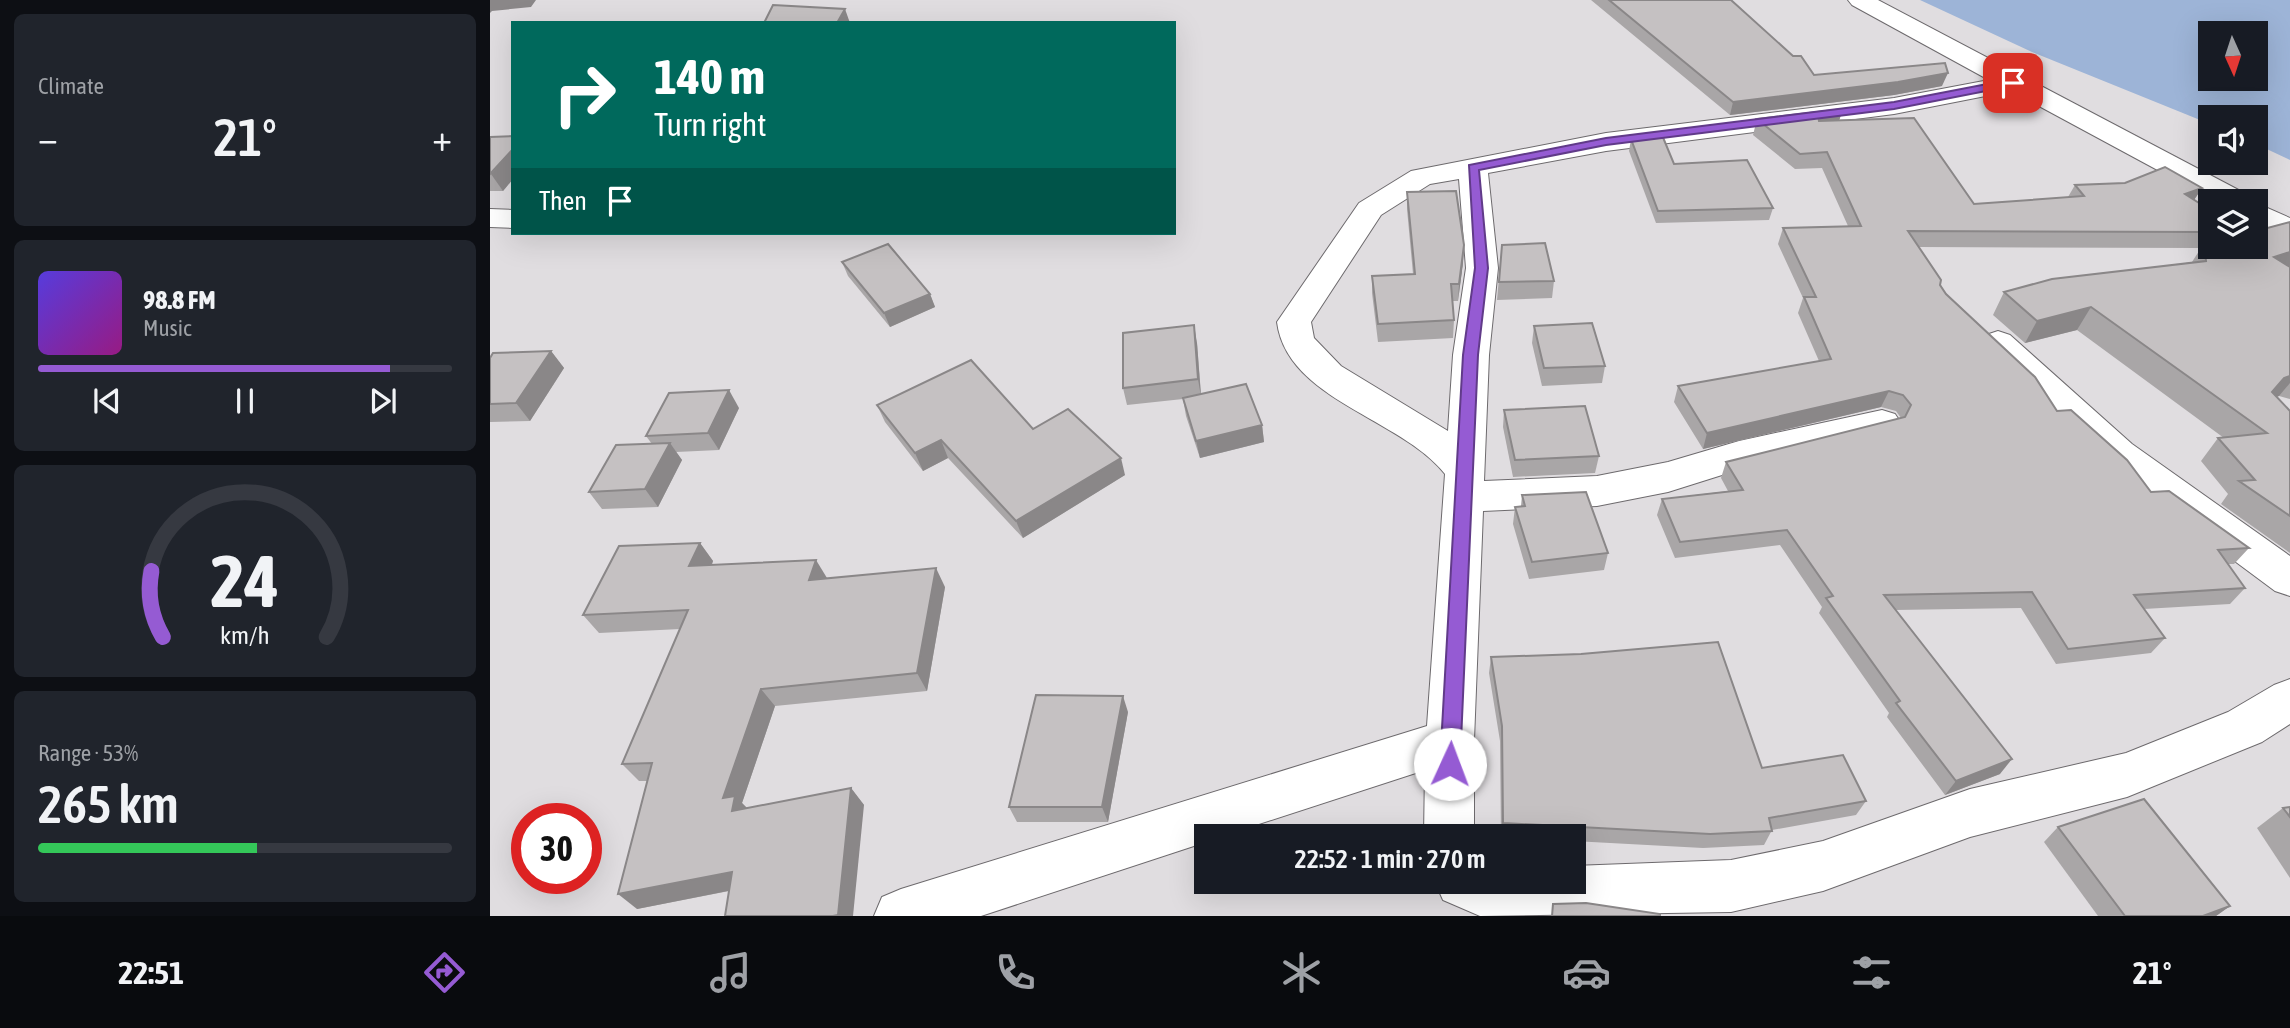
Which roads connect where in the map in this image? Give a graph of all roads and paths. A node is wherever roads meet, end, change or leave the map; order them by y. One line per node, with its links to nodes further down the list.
1 (1860, 0): 2 (street)
2 (2013, 83): 3 (street); 4 (street)
3 (1473, 168): 11 (street); 11 (street)
4 (2214, 189)
5 (490, 218): 6 (street)
6 (511, 219)
7 (2268, 219): 8 (street)
8 (2290, 231)
9 (1971, 318): 12 (street)
10 (1882, 423): 11 (street)
11 (1465, 485): 14 (street)
12 (2290, 579)
13 (2290, 699): 17 (street)
14 (1450, 740): 15 (street); 18 (street)
15 (1449, 824)
16 (1490, 894): 17 (street)
17 (1737, 901)
18 (901, 916)

